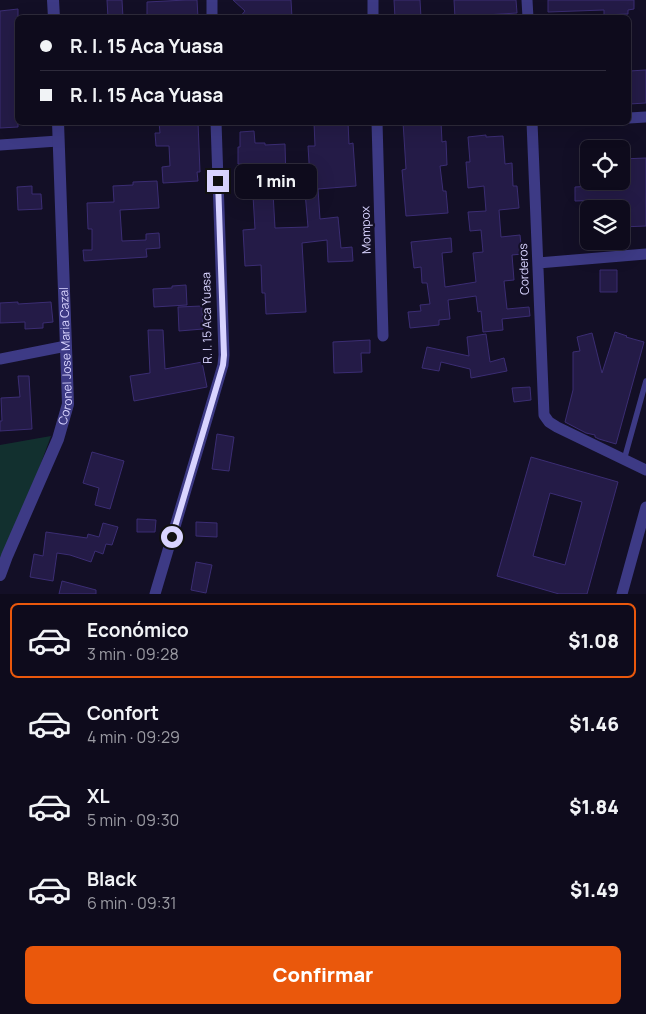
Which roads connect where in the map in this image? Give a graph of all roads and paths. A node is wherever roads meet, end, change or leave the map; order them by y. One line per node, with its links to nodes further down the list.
1 (53, 0): 5 (street)
2 (212, 0): 6 (street)
3 (372, 0): 7 (street)
4 (527, 0): 8 (street)
5 (54, 15)
6 (212, 15)
7 (373, 15)
8 (528, 15)
9 (646, 117): 10 (street)
10 (631, 118)
11 (58, 125): 15 (street, Coronel Jose Maria Cazal)
12 (216, 125): 27 (street, R. I. 15 Aca Yuasa)
13 (376, 125): 19 (street, Mompox)
14 (532, 125): 18 (street, Corderos)
15 (58, 141): 16 (street); 20 (street, Coronel Jose Maria Cazal)
16 (0, 144)
17 (646, 254): 18 (street)
18 (538, 263): 23 (street, Corderos)
19 (384, 336)
20 (66, 346): 21 (street); 26 (street, Coronel Jose Maria Cazal)
21 (0, 358)
22 (646, 381): 23 (lane)
23 (624, 460): 24 (street)
24 (646, 470)
25 (646, 507): 28 (street)
26 (0, 575)
27 (155, 594)
28 (622, 594)

